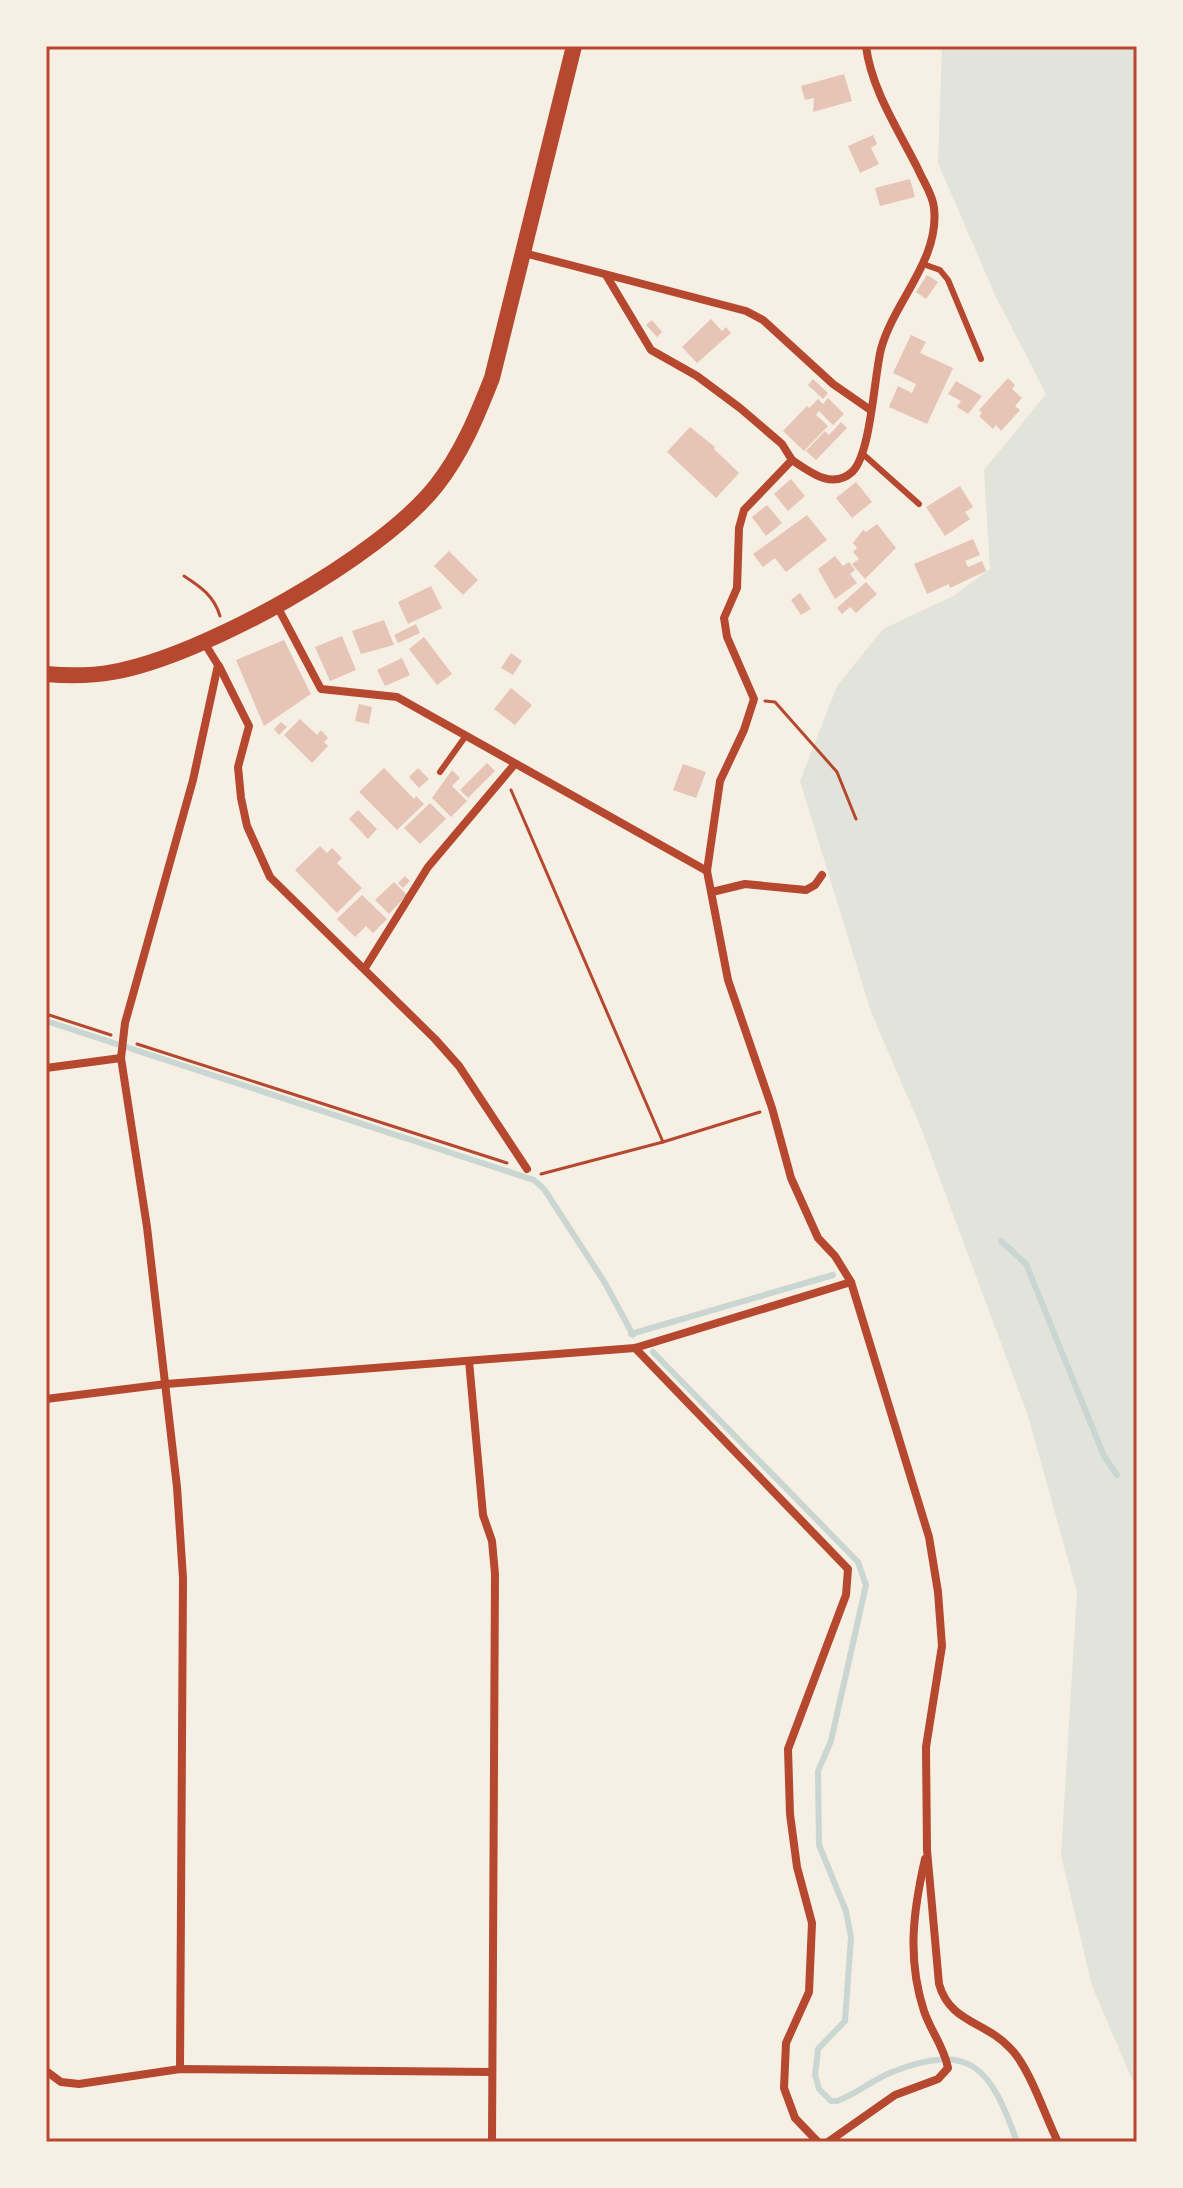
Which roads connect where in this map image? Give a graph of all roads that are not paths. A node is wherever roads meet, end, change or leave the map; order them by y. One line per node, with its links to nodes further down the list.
1 (574, 46): 3 (main road)
2 (866, 46): 4 (street)
3 (524, 253): 5 (street); 11 (main road)
4 (923, 264): 6 (lane); 7 (street)
5 (606, 275): 7 (street); 9 (street)
6 (981, 359)
7 (869, 409): 8 (street)
8 (864, 455): 9 (street); 10 (lane)
9 (792, 460): 18 (street)
10 (919, 504)
11 (277, 605): 12 (main road); 15 (street)
12 (205, 644): 13 (street); 14 (main road)
13 (218, 665): 21 (street); 22 (street)
14 (46, 674)
15 (465, 737): 16 (street); 17 (lane)
16 (514, 765): 18 (street); 21 (street)
17 (440, 772)
18 (707, 871): 20 (street)
19 (822, 875): 20 (street)
20 (712, 892): 25 (street)
21 (365, 968): 24 (street)
22 (121, 1058): 23 (street); 28 (street)
23 (46, 1068)
24 (527, 1169)
25 (851, 1282): 26 (street); 30 (street)
26 (635, 1348): 27 (street); 35 (street)
27 (469, 1361): 28 (street); 33 (street)
28 (166, 1384): 29 (street); 31 (street)
29 (46, 1399)
30 (927, 1850): 36 (street); 37 (street)
31 (180, 2069): 32 (street); 33 (street)
32 (46, 2071)
33 (492, 2072): 34 (street)
34 (492, 2142)
35 (818, 2142)
36 (828, 2142)
37 (1058, 2142)

